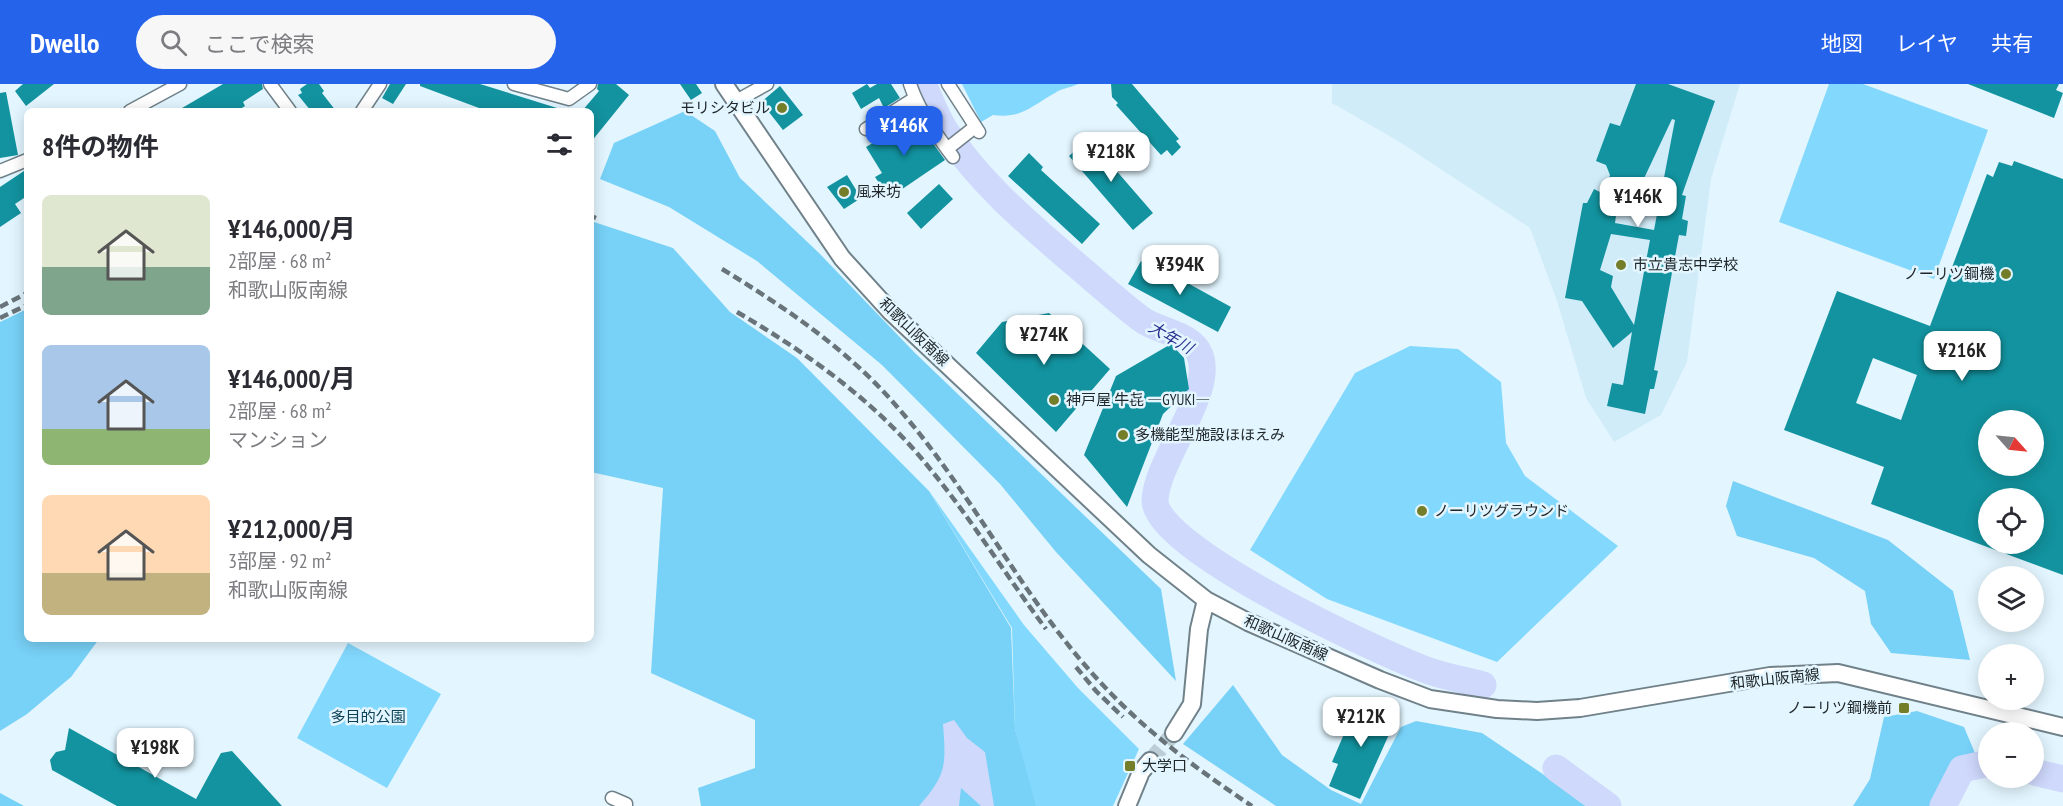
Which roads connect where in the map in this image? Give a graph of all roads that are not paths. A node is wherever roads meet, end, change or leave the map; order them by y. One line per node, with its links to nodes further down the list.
1 (180, 84): 12 (street)
2 (270, 84): 13 (street)
3 (380, 84): 14 (street)
4 (514, 84): 5 (street)
5 (590, 84)
6 (724, 84): 11 (main road, 和歌山阪南線)
7 (766, 84): 11 (street)
8 (910, 84): 10 (street)
9 (948, 84): 10 (street)
10 (915, 98): 15 (street)
11 (736, 101): 18 (main road, 和歌山阪南線)
12 (136, 108)
13 (288, 108)
14 (364, 108)
15 (866, 129)
16 (24, 161): 17 (street)
17 (0, 171)
18 (1206, 600): 19 (main road, 和歌山阪南線); 20 (main road)
19 (2063, 727)
20 (1174, 733)
21 (1150, 761): 24 (main road)
22 (612, 798): 23 (street)
23 (626, 806)
24 (1127, 806)

